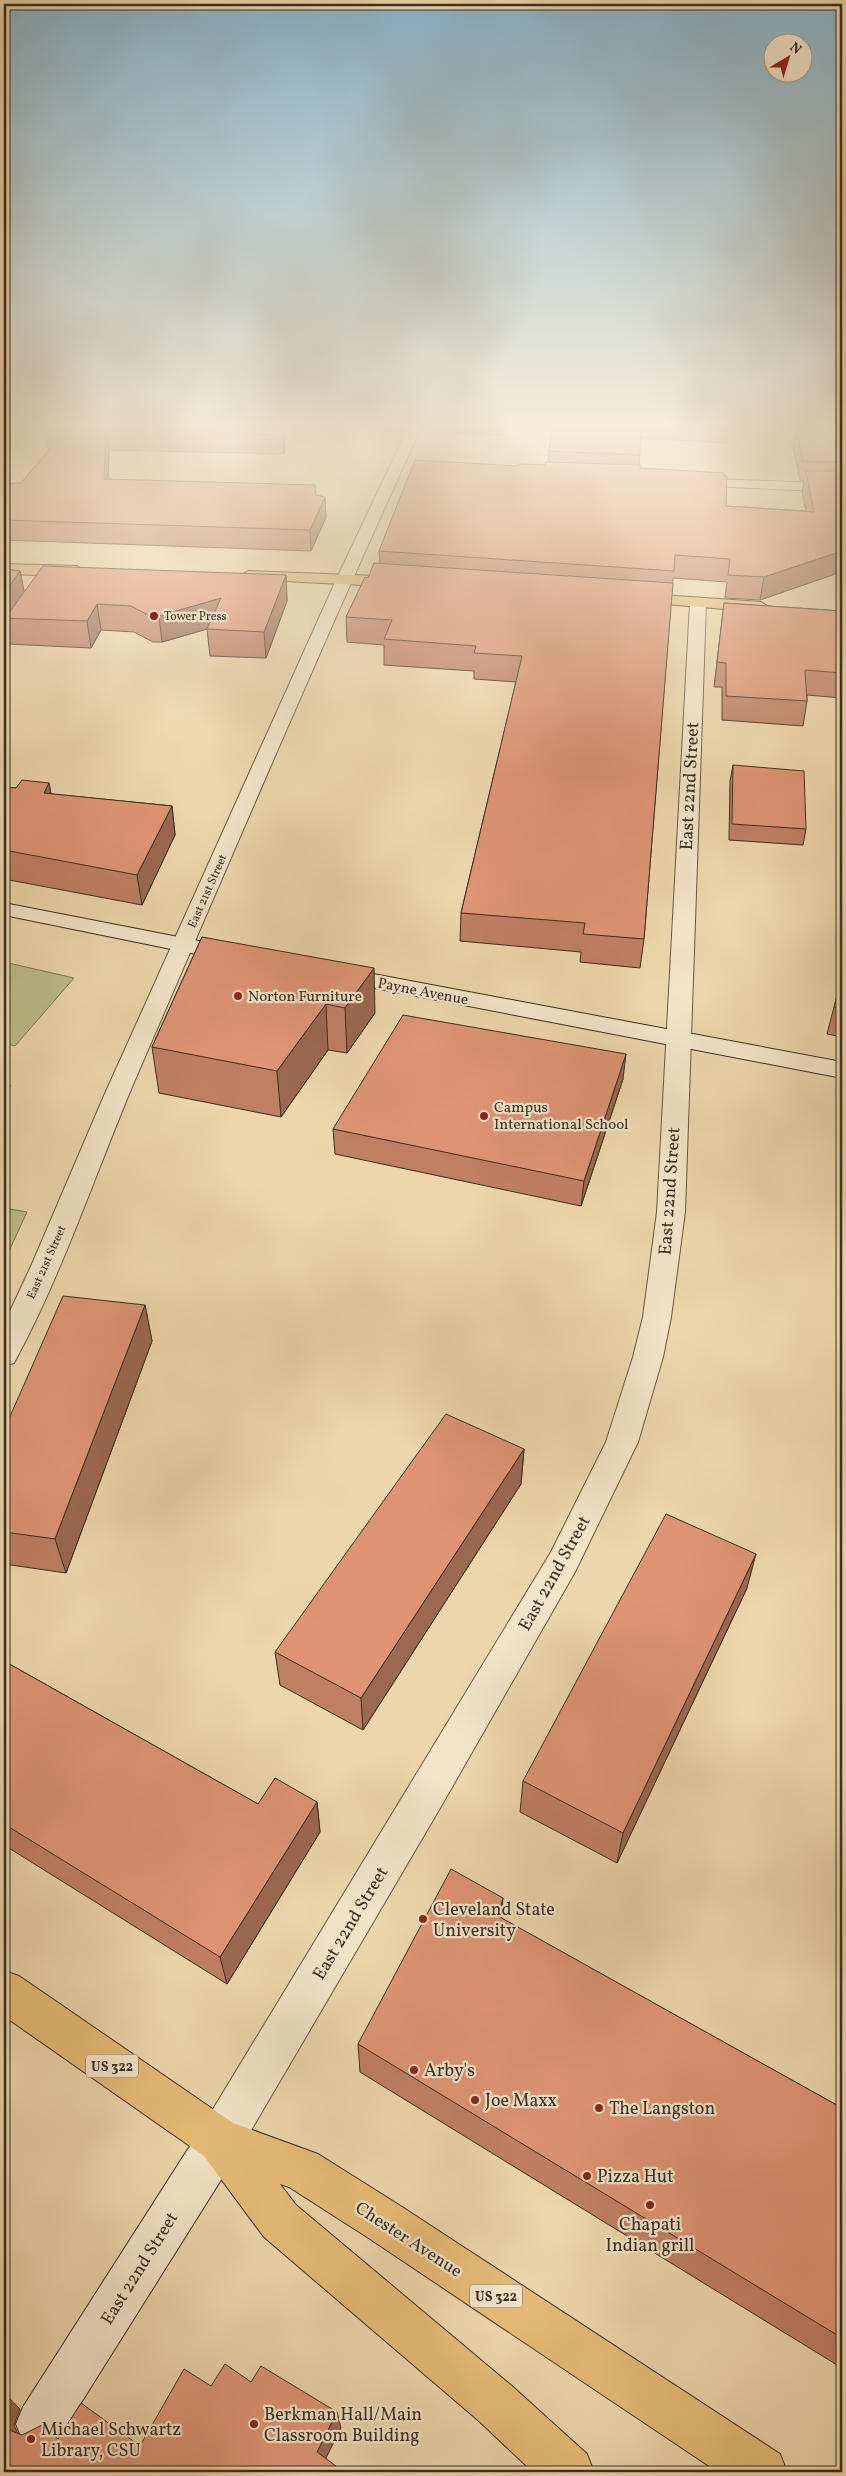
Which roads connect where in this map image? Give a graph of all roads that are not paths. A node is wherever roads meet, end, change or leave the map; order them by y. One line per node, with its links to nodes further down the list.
1 (364, 544): 5 (street, East 21st Street)
2 (4, 569): 3 (main road)
3 (96, 572)
4 (232, 575): 5 (main road)
5 (345, 578): 6 (main road); 11 (street, East 21st Street)
6 (421, 583)
7 (616, 597): 8 (main road)
8 (698, 603): 9 (main road); 14 (street, East 22nd Street)
9 (775, 608)
10 (4, 908): 11 (street)
11 (183, 946): 12 (street); 16 (street, East 21st Street)
12 (259, 960)
13 (316, 971): 14 (street, Payne Avenue)
14 (677, 1039): 15 (street, Payne Avenue); 18 (street, East 22nd Street)
15 (842, 1070)
16 (4, 1355)
17 (4, 1991): 18 (main road, Chester Avenue / US 322)
18 (220, 2140): 19 (street, East 22nd Street); 20 (main road, Chester Avenue / US 322); 21 (main road, Chester Avenue / US 322)
19 (40, 2424)
20 (569, 2472)
21 (762, 2472)

